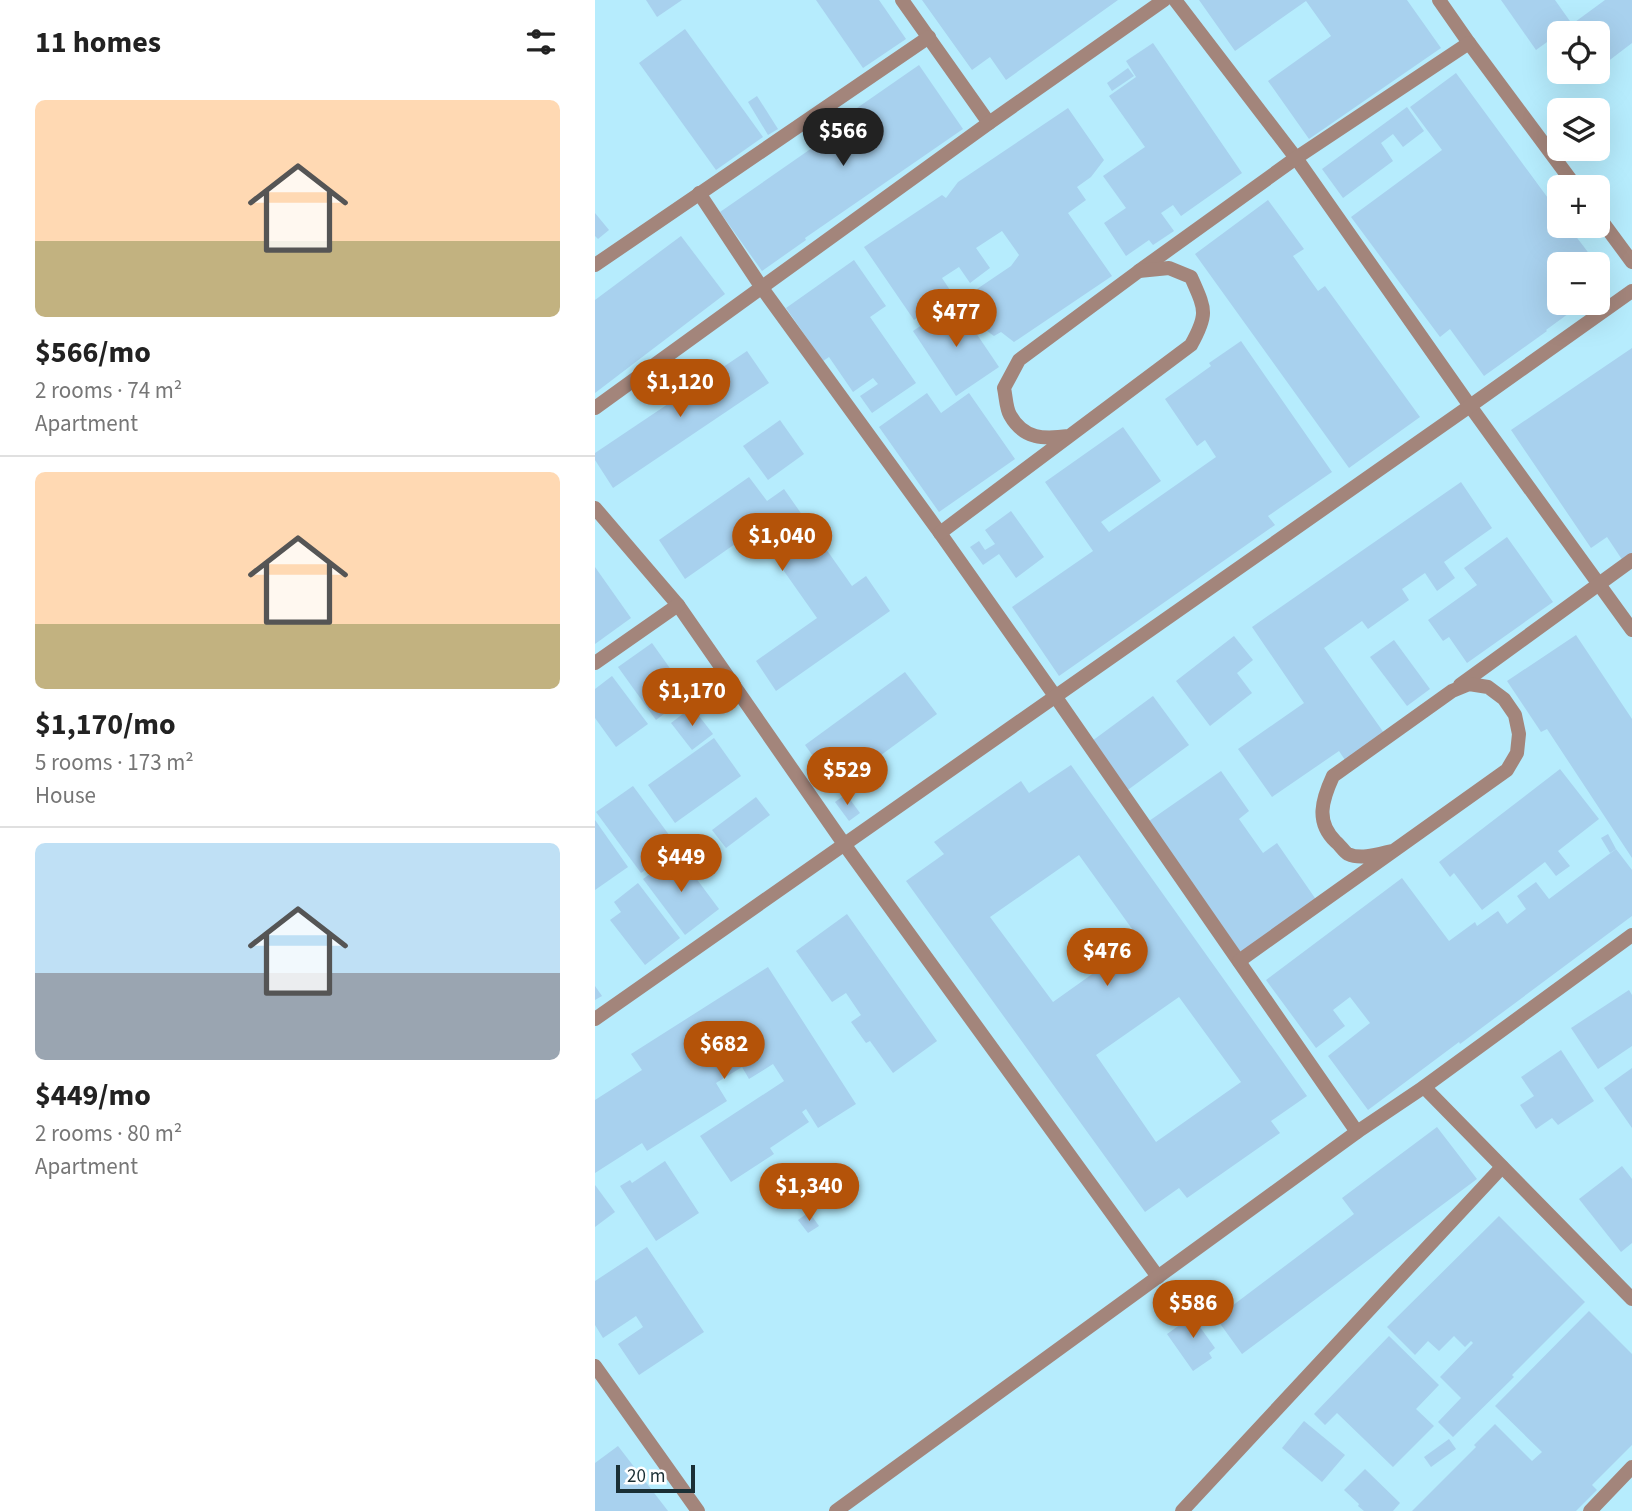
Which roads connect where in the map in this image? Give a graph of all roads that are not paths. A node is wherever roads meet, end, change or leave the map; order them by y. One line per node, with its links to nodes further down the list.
1 (902, 0): 5 (street)
2 (1164, 0): 7 (street)
3 (1175, 0): 8 (street)
4 (1439, 0): 6 (street)
5 (929, 37): 7 (street); 10 (street)
6 (1469, 43): 8 (street); 9 (street)
7 (989, 123): 15 (street)
8 (1296, 158): 14 (street); 17 (street)
9 (1567, 175)
10 (699, 192): 13 (street); 15 (street)
11 (1610, 232): 12 (street)
12 (1632, 262)
13 (595, 265)
14 (1139, 271): 19 (street); 19 (street)
15 (762, 288): 18 (street); 21 (street)
16 (1632, 290): 17 (street)
17 (1470, 406): 23 (street); 28 (street)
18 (595, 408)
19 (1069, 436): 21 (street)
20 (595, 508): 24 (street)
21 (940, 533): 28 (street)
22 (1632, 560): 23 (street)
23 (1599, 584): 25 (street); 27 (street)
24 (677, 606): 26 (street); 29 (street)
25 (1632, 630)
26 (595, 663)
27 (1452, 691): 30 (street); 30 (street)
28 (1055, 696): 29 (street); 33 (street)
29 (844, 844): 34 (street); 38 (street)
30 (1392, 851): 33 (street)
31 (1628, 939): 32 (street); 35 (street)
32 (1632, 955)
33 (1238, 961): 36 (street)
34 (595, 1018)
35 (1424, 1087): 36 (street); 37 (street)
36 (1357, 1132): 38 (street)
37 (1502, 1167): 39 (street); 45 (street)
38 (1158, 1277): 42 (street)
39 (1632, 1299)
40 (595, 1366): 43 (street)
41 (1632, 1467): 46 (street)
42 (854, 1506): 44 (street)
43 (698, 1511)
44 (836, 1511)
45 (1182, 1511)
46 (1590, 1511)

